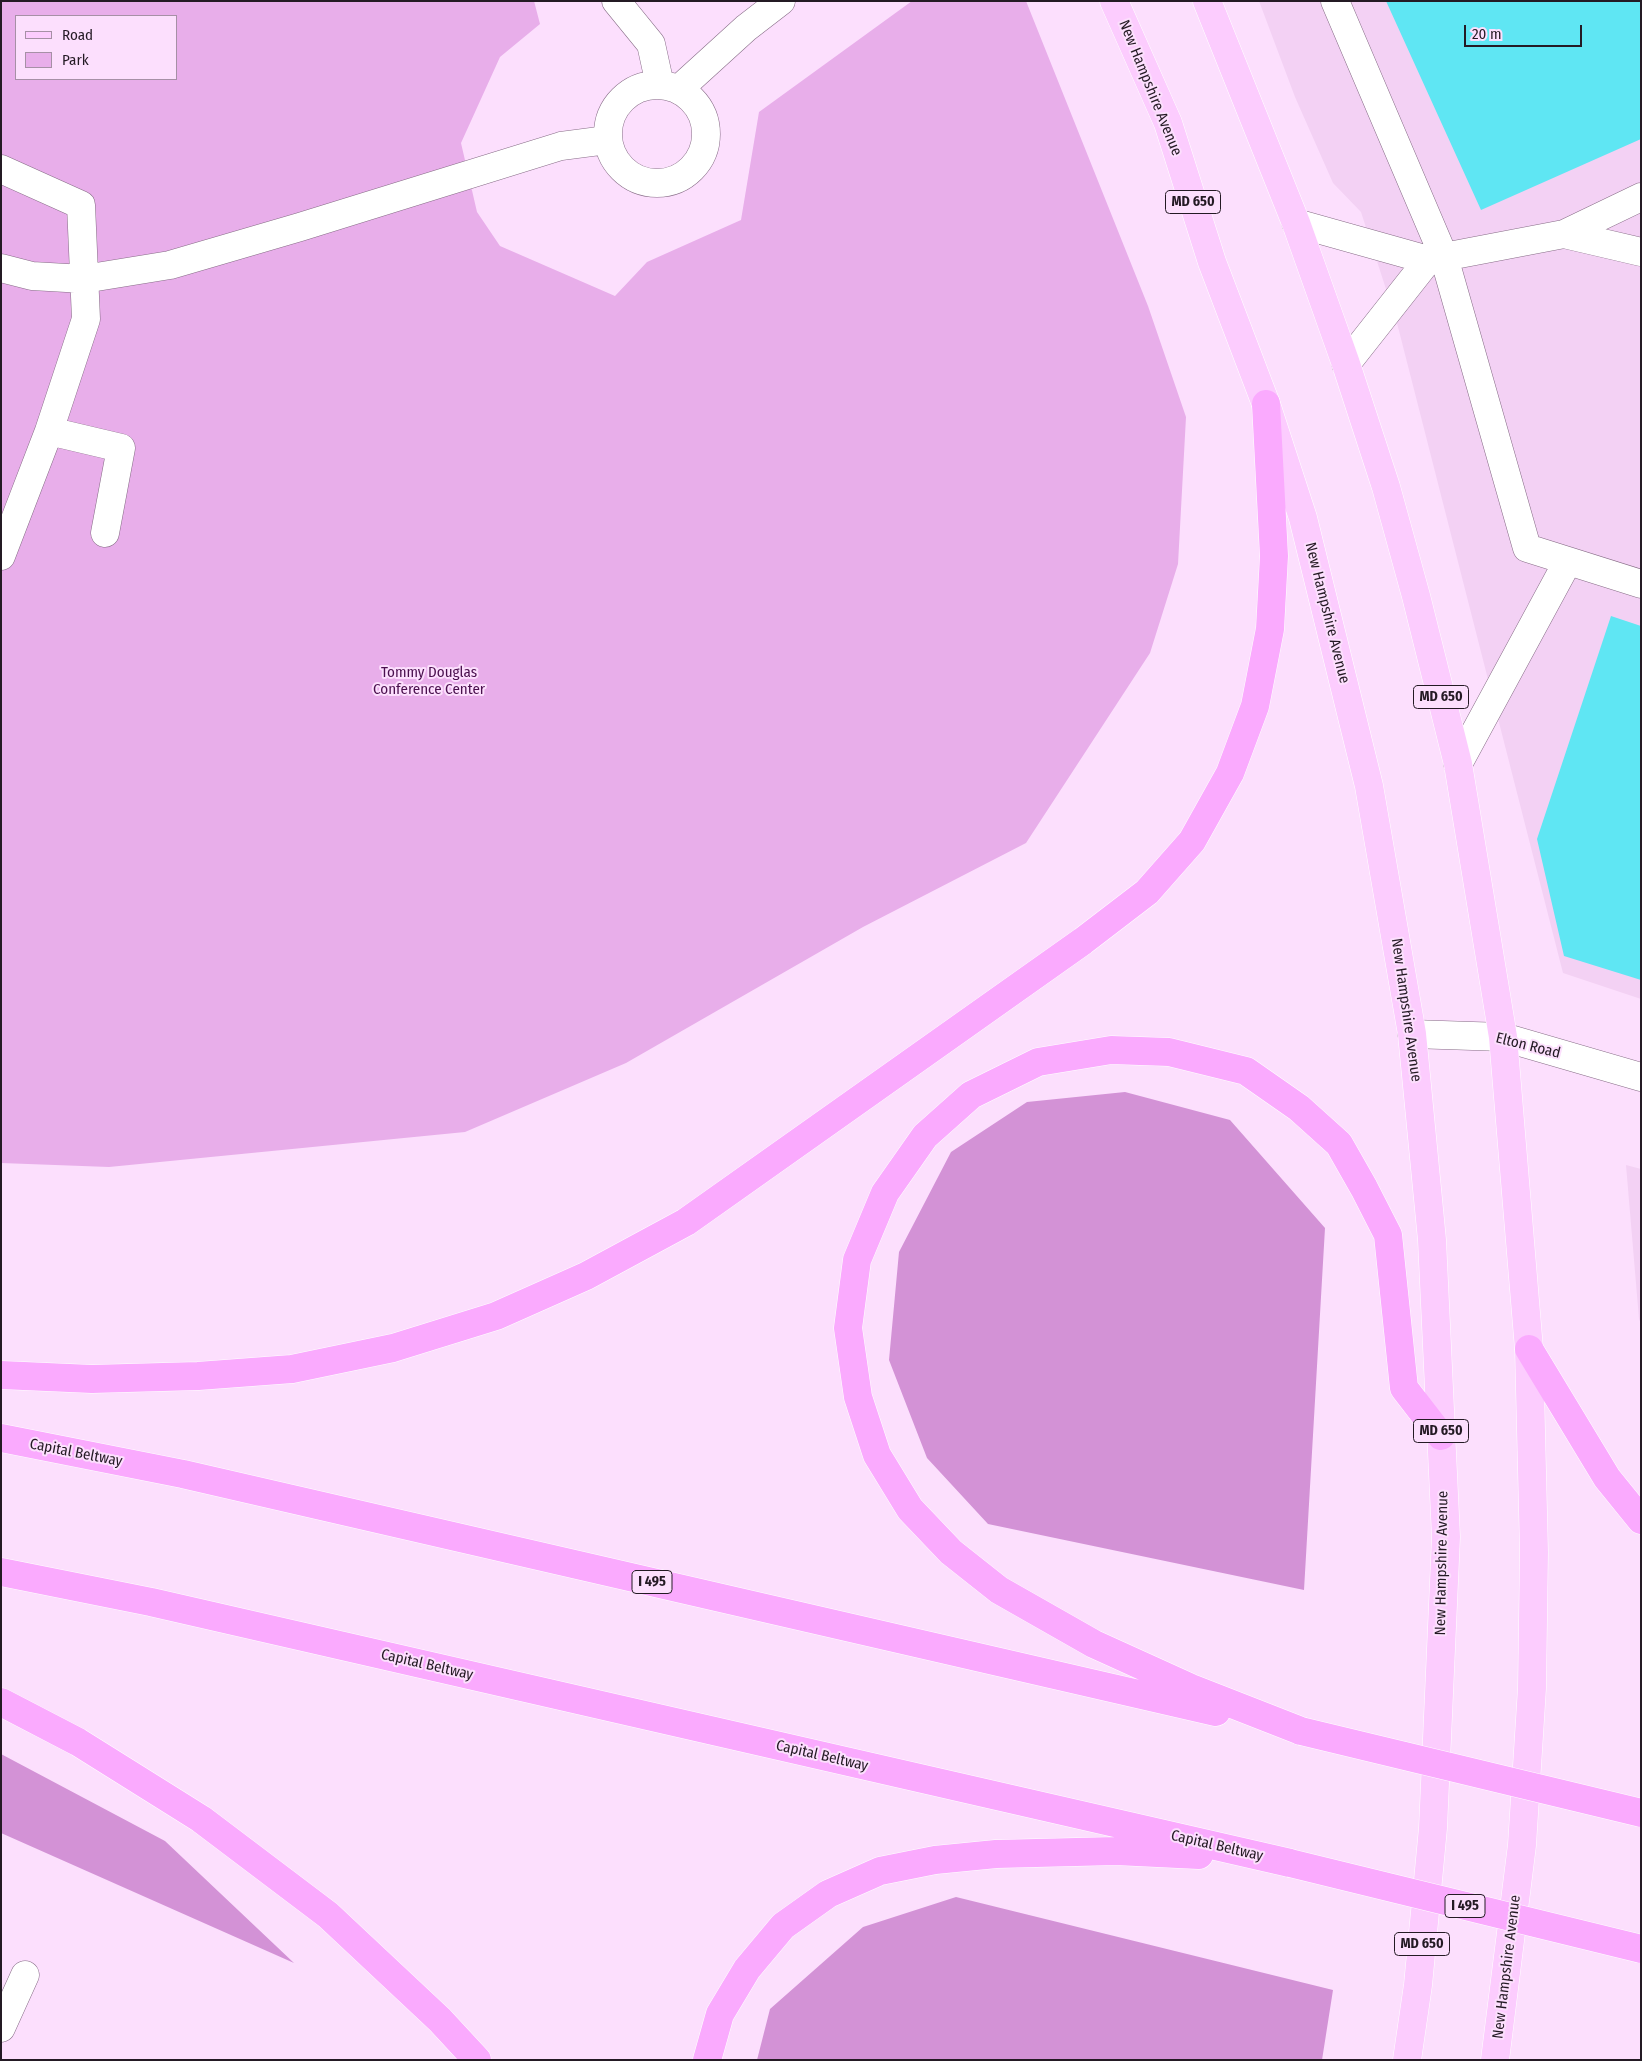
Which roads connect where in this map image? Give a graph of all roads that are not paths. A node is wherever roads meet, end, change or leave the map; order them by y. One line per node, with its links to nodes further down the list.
1 (616, 1): 6 (street)
2 (1114, 1): 17 (main road, New Hampshire Avenue / MD 650)
3 (1207, 1): 10 (main road, New Hampshire Avenue / MD 650)
4 (1335, 1): 13 (street)
5 (771, 4): 6 (street)
6 (670, 87): 7 (street); 7 (street)
7 (607, 140): 15 (street)
8 (1, 169): 15 (street)
9 (1641, 197): 11 (street)
10 (1296, 223): 13 (street); 16 (main road, New Hampshire Avenue / MD 650)
11 (1564, 234): 12 (street); 13 (street)
12 (1641, 252)
13 (1436, 259): 16 (street); 21 (street)
14 (1, 268): 15 (street)
15 (84, 279): 18 (street)
16 (1346, 364): 23 (main road, New Hampshire Avenue / MD 650)
17 (1266, 404): 24 (main road, New Hampshire Avenue / MD 650); 28 (highway)
18 (49, 431): 19 (street); 20 (street)
19 (105, 533)
20 (1, 556)
21 (1568, 561): 22 (street); 23 (street)
22 (1641, 584)
23 (1458, 764): 25 (main road, New Hampshire Avenue / MD 650)
24 (1412, 1034): 25 (street, Elton Road); 29 (main road, New Hampshire Avenue / MD 650)
25 (1504, 1037): 26 (street, Elton Road); 27 (main road, New Hampshire Avenue / MD 650)
26 (1641, 1077)
27 (1530, 1349): 31 (highway); 43 (main road, New Hampshire Avenue / MD 650)
28 (1, 1375)
29 (1441, 1436): 34 (highway); 42 (main road, New Hampshire Avenue / MD 650)
30 (1, 1438): 34 (highway, Capital Beltway / I 495)
31 (1641, 1520)
32 (1, 1572): 36 (highway, Capital Beltway / I 495)
33 (1, 1702): 40 (highway)
34 (1301, 1731): 35 (highway, Capital Beltway / I 495, bridge)
35 (1641, 1813)
36 (1290, 1863): 37 (highway, Capital Beltway / I 495, bridge); 41 (highway)
37 (1641, 1949)
38 (25, 1975): 39 (street)
39 (1, 2028)
40 (476, 2060)
41 (707, 2060)
42 (1407, 2060)
43 (1495, 2060)

